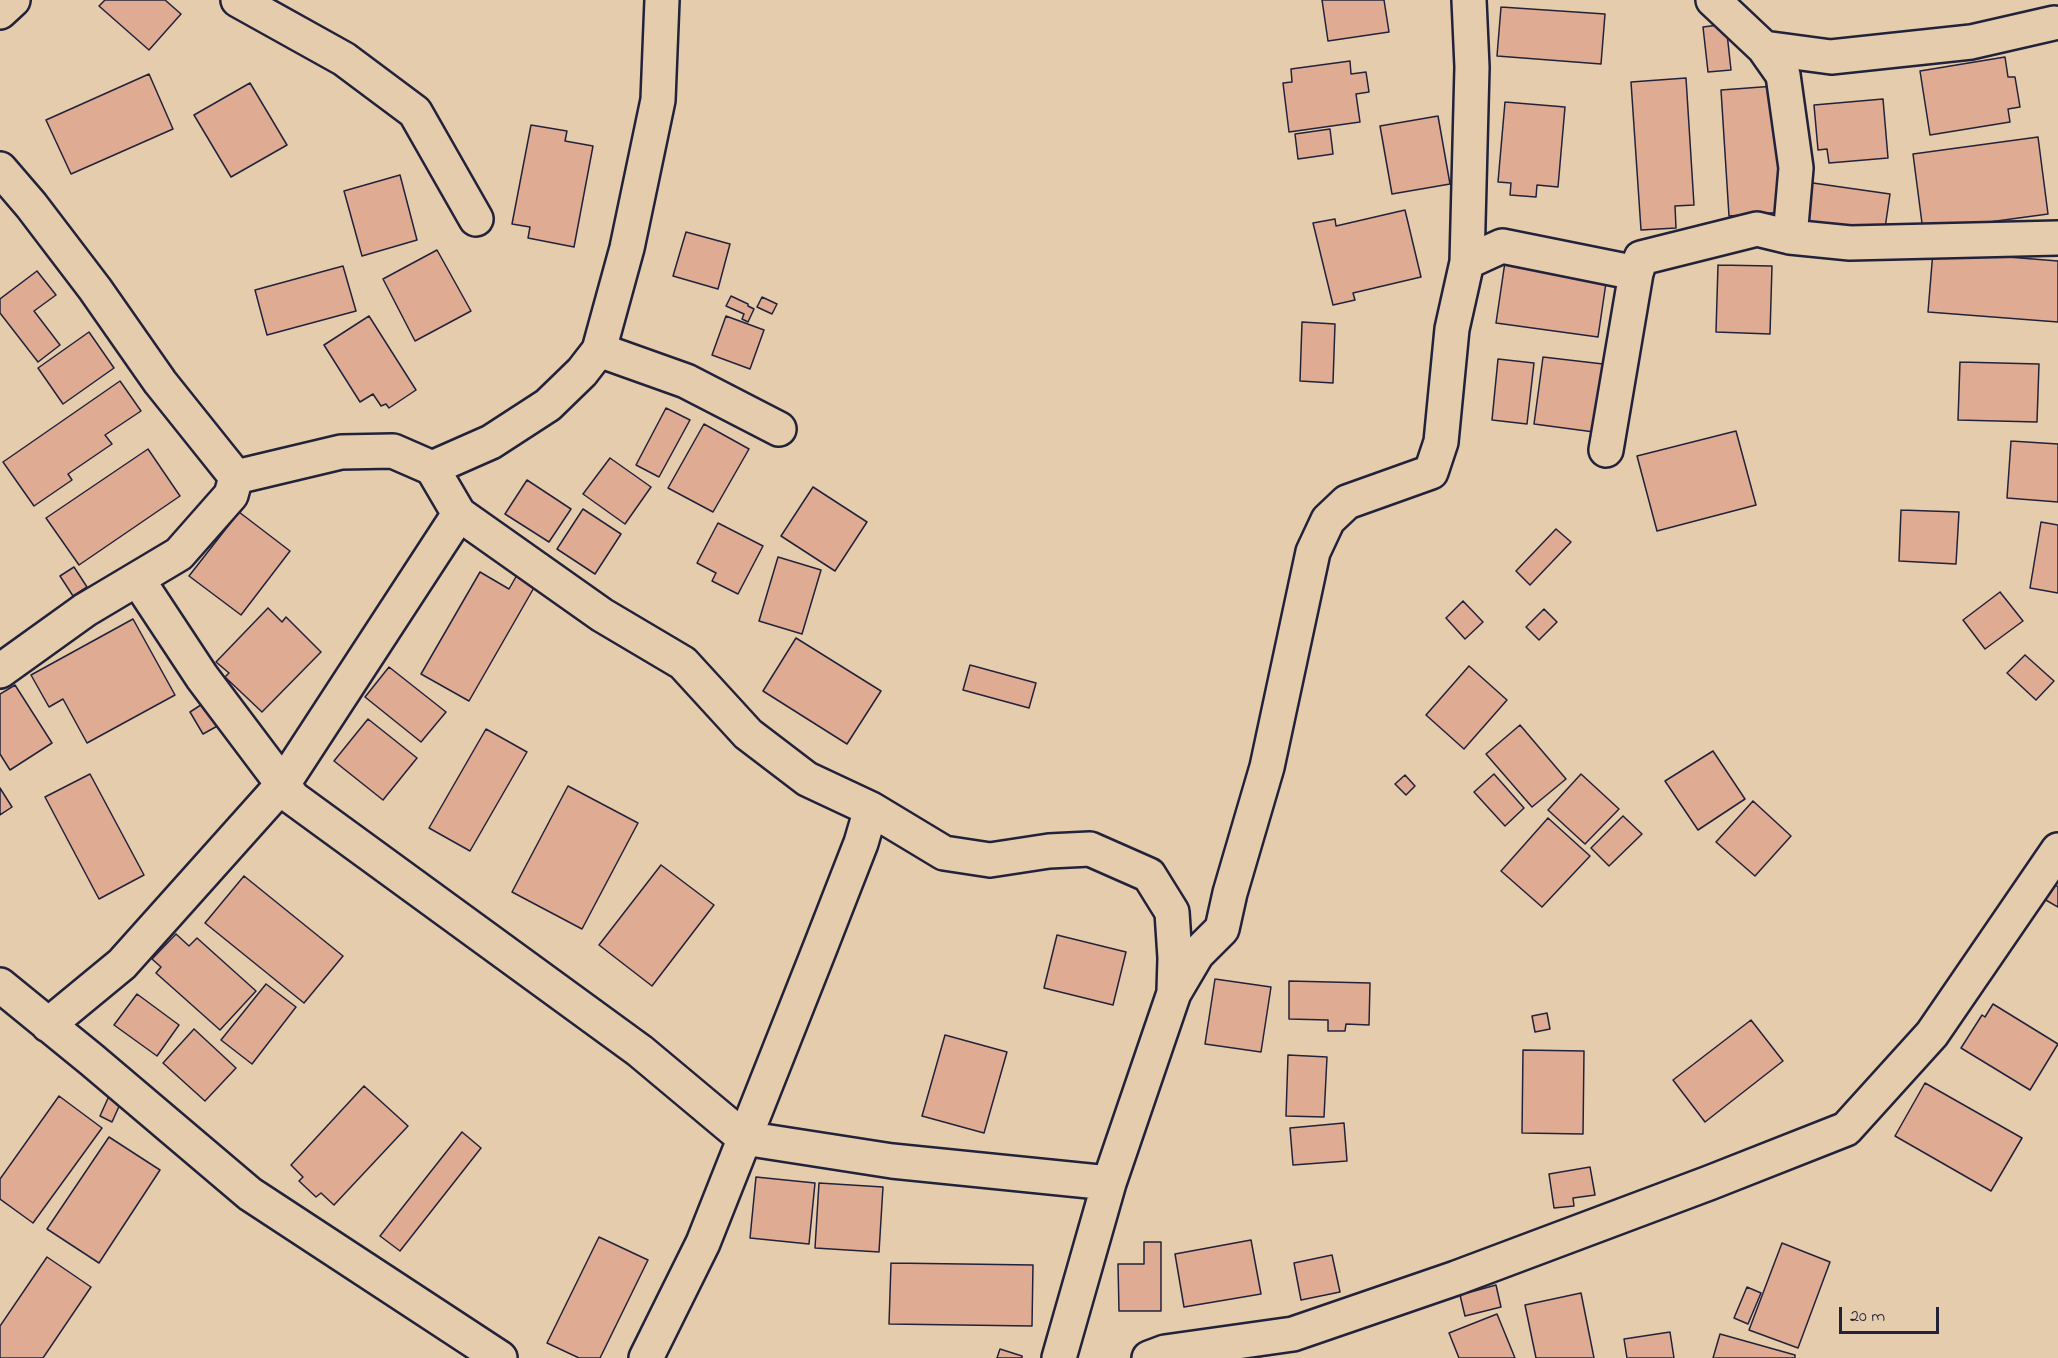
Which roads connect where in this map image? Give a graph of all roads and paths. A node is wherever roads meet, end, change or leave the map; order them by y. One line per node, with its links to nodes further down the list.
1 (238, 0): 8 (street)
2 (663, 0): 13 (street)
3 (1469, 0): 11 (street)
4 (1713, 0): 6 (street)
5 (2054, 20): 6 (street)
6 (1764, 48): 9 (street)
7 (0, 169): 17 (street)
8 (476, 219)
9 (1790, 237): 10 (street); 12 (street)
10 (2058, 238)
11 (1467, 262): 12 (street); 25 (street)
12 (1636, 273): 15 (street)
13 (599, 350): 14 (street); 16 (street)
14 (779, 429)
15 (1606, 450)
16 (432, 468): 17 (street); 18 (street)
17 (236, 477): 19 (street)
18 (459, 514): 21 (street); 22 (street)
19 (138, 580): 20 (street); 21 (street)
20 (0, 671)
21 (283, 784): 26 (street); 27 (street)
22 (871, 809): 25 (street); 27 (street)
23 (2058, 850): 32 (street)
24 (0, 985): 26 (street)
25 (1174, 993): 28 (street)
26 (48, 1025): 29 (street)
27 (744, 1138): 28 (street); 30 (street)
28 (1109, 1183): 31 (street)
29 (500, 1358)
30 (646, 1358)
31 (1059, 1358)
32 (1149, 1358)

